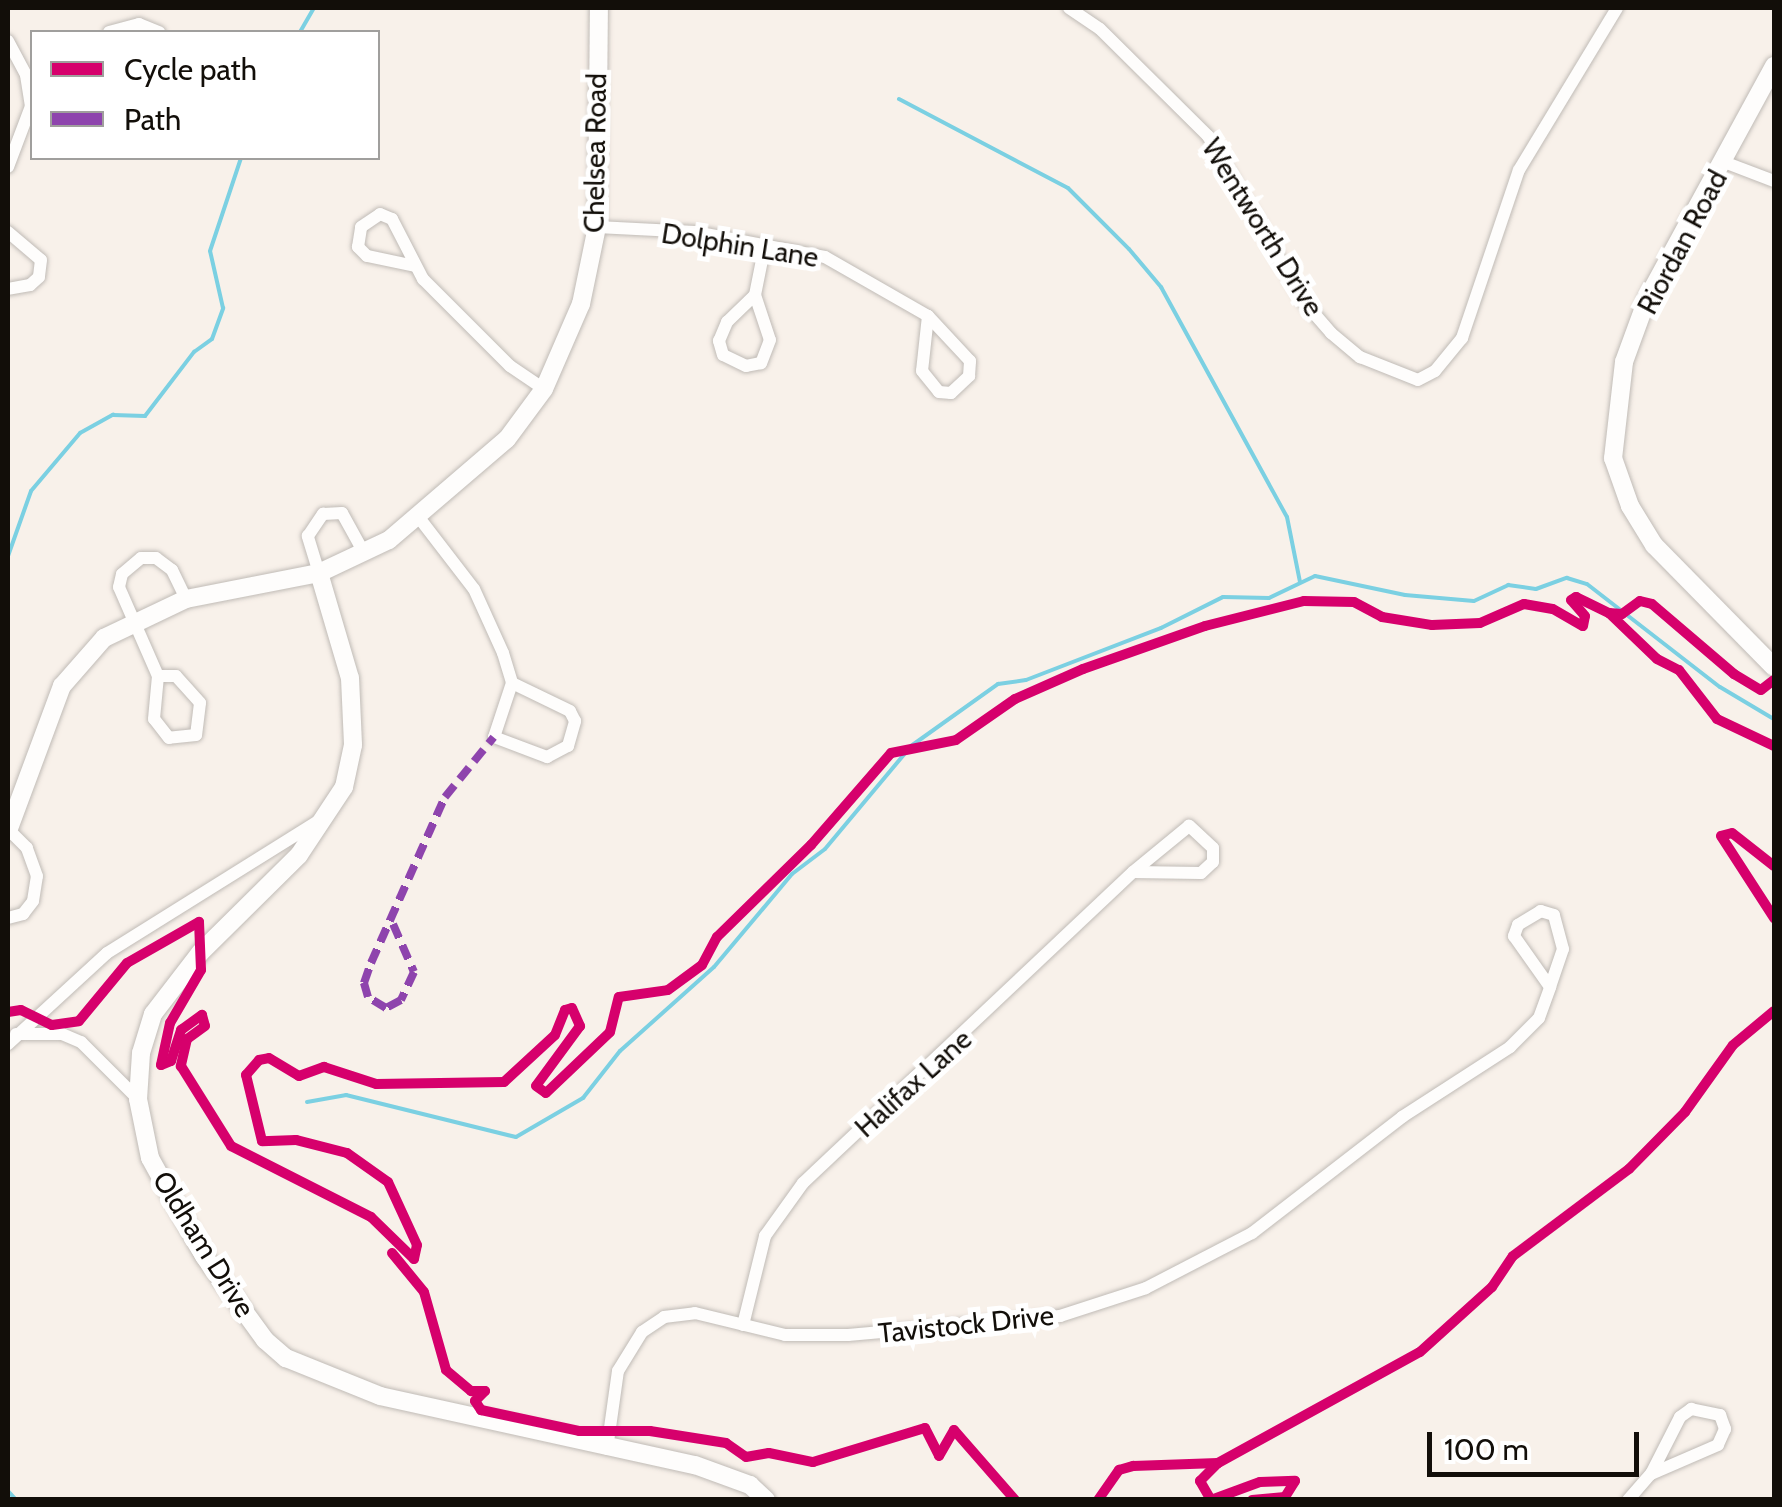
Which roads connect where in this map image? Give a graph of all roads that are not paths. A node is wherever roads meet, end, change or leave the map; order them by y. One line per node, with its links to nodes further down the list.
1 (599, 8): 13 (street, Chelsea Road)
2 (1069, 8): 3 (street, Wentworth Drive)
3 (1617, 8)
4 (116, 30): 5 (street)
5 (154, 30)
6 (8, 42): 8 (street)
7 (1774, 66): 10 (street, Riordan Road)
8 (29, 73)
9 (30, 109): 11 (street)
10 (1724, 162): 12 (street); 26 (street, Riordan Road)
11 (8, 167)
12 (1774, 181)
13 (596, 227): 15 (street, Dolphin Lane); 20 (street, Chelsea Road)
14 (8, 232): 17 (street)
15 (765, 245): 18 (street); 19 (street, Dolphin Lane)
16 (416, 266): 16 (street); 20 (street)
17 (8, 289)
18 (754, 294): 18 (street)
19 (928, 316): 19 (street, Dolphin Lane)
20 (544, 389): 21 (street, Chelsea Road)
21 (420, 519): 22 (street, Chelsea Road); 28 (street)
22 (363, 551): 23 (street, Chelsea Road); 23 (street)
23 (318, 573): 24 (street, Chelsea Road); 29 (street, Oldham Drive)
24 (186, 598): 25 (street, Chelsea Road); 25 (street)
25 (134, 622): 27 (street); 30 (street, Chelsea Road)
26 (1774, 668)
27 (158, 676): 27 (street)
28 (512, 683): 28 (street)
29 (332, 812): 34 (street); 35 (street, Oldham Drive)
30 (8, 830): 32 (street)
31 (1133, 872): 31 (street, Halifax Lane); 36 (street, Halifax Lane)
32 (8, 918)
33 (1550, 986): 33 (street, Tavistock Drive); 36 (street, Tavistock Drive)
34 (12, 1039): 35 (street)
35 (138, 1099): 37 (street, Oldham Drive)
36 (743, 1324): 37 (street, Tavistock Drive)
37 (607, 1449): 39 (street, Oldham Drive)
38 (1651, 1474): 38 (street); 40 (street)
39 (766, 1500)
40 (1628, 1500)

